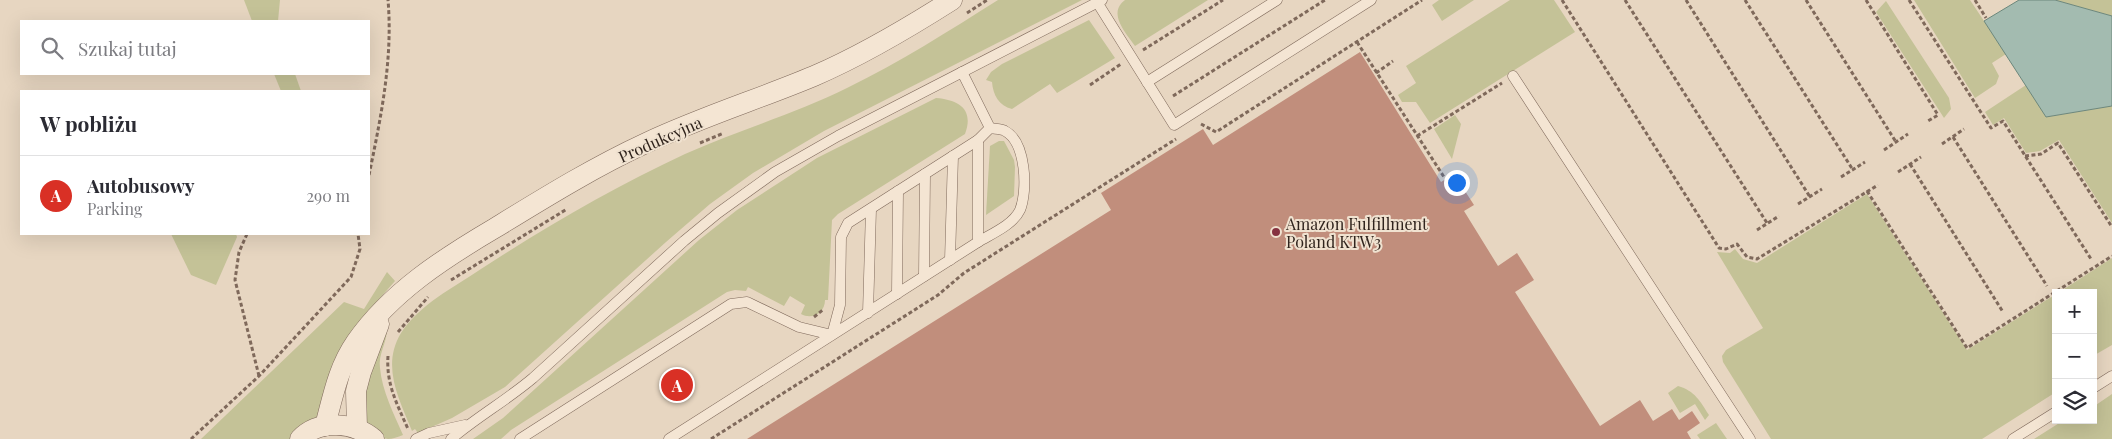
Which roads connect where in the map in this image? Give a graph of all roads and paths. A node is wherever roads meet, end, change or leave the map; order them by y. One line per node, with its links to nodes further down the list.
1 (388, 0): 47 (path)
2 (987, 0): 17 (path)
3 (1223, 0): 20 (path)
4 (1276, 0): 25 (lane)
5 (1325, 0): 27 (path)
6 (1371, 0): 25 (lane)
7 (1422, 0): 19 (path)
8 (1562, 0): 55 (path)
9 (1625, 0): 62 (path)
10 (1686, 0): 57 (path)
11 (1746, 0): 48 (path)
12 (1806, 0): 38 (path)
13 (1866, 0): 28 (path)
14 (1910, 0): 43 (path)
15 (1975, 0): 18 (path)
16 (1100, 1): 20 (lane); 22 (lane)
17 (956, 9): 76 (street, Produkcyjna)
18 (1986, 18)
19 (1357, 42): 23 (path); 30 (path)
20 (1132, 57): 25 (lane); 26 (path)
21 (1393, 61): 23 (path)
22 (962, 72): 29 (lane); 86 (lane)
23 (1376, 73): 34 (path)
24 (1513, 76): 34 (path); 97 (lane)
25 (1147, 82)
26 (1090, 84)
27 (1173, 96)
28 (1928, 122)
29 (990, 128): 37 (lane); 67 (lane)
30 (1194, 128)
31 (1964, 130): 35 (path)
32 (730, 131): 39 (path)
33 (1908, 134): 38 (path)
34 (1417, 136): 51 (path)
35 (1953, 137): 40 (path); 73 (path)
36 (1177, 138): 96 (path)
37 (978, 140): 42 (lane); 67 (lane)
38 (1896, 142): 41 (path)
39 (696, 144)
40 (1942, 144)
41 (1884, 150)
42 (953, 156): 50 (lane); 70 (lane)
43 (2025, 156): 63 (path); 69 (path)
44 (1921, 157): 46 (path)
45 (1865, 162): 48 (path)
46 (1910, 164): 49 (path); 78 (path)
47 (370, 170)
48 (1853, 170): 52 (path)
49 (1898, 172)
50 (925, 174): 56 (lane); 71 (lane)
51 (1444, 177)
52 (1841, 177)
53 (1878, 185): 55 (path)
54 (1822, 189): 57 (path)
55 (1867, 190): 68 (path)
56 (898, 191): 60 (lane); 75 (lane)
57 (1810, 197): 58 (path)
58 (1798, 204)
59 (569, 208): 72 (path)
60 (871, 208): 77 (lane); 79 (lane)
61 (1778, 216): 62 (path)
62 (1767, 223): 64 (path)
63 (2112, 228)
64 (1757, 230)
65 (247, 235): 82 (path)
66 (358, 235): 82 (path)
67 (978, 242): 70 (lane)
68 (2112, 256)
69 (2091, 259)
70 (950, 260): 71 (lane)
71 (924, 276): 75 (lane)
72 (448, 282)
73 (2047, 286)
74 (434, 292): 80 (path)
75 (897, 294): 77 (lane)
76 (386, 308): 87 (street, Produkcyjna); 88 (street, Produkcyjna)
77 (868, 312): 79 (lane)
78 (2004, 312)
79 (832, 335): 94 (lane); 95 (lane)
80 (395, 337)
81 (390, 350): 89 (path)
82 (259, 376): 90 (path)
83 (2112, 376): 84 (lane)
84 (2097, 385)
85 (2052, 415): 98 (lane)
86 (469, 424): 89 (lane); 93 (lane)
87 (325, 426): 88 (street); 91 (street)
88 (357, 428): 92 (street)
89 (413, 437)
90 (191, 439)
91 (300, 439)
92 (374, 439)
93 (451, 439)
94 (520, 439)
95 (668, 439)
96 (711, 439)
97 (1750, 439)
98 (2013, 439)

